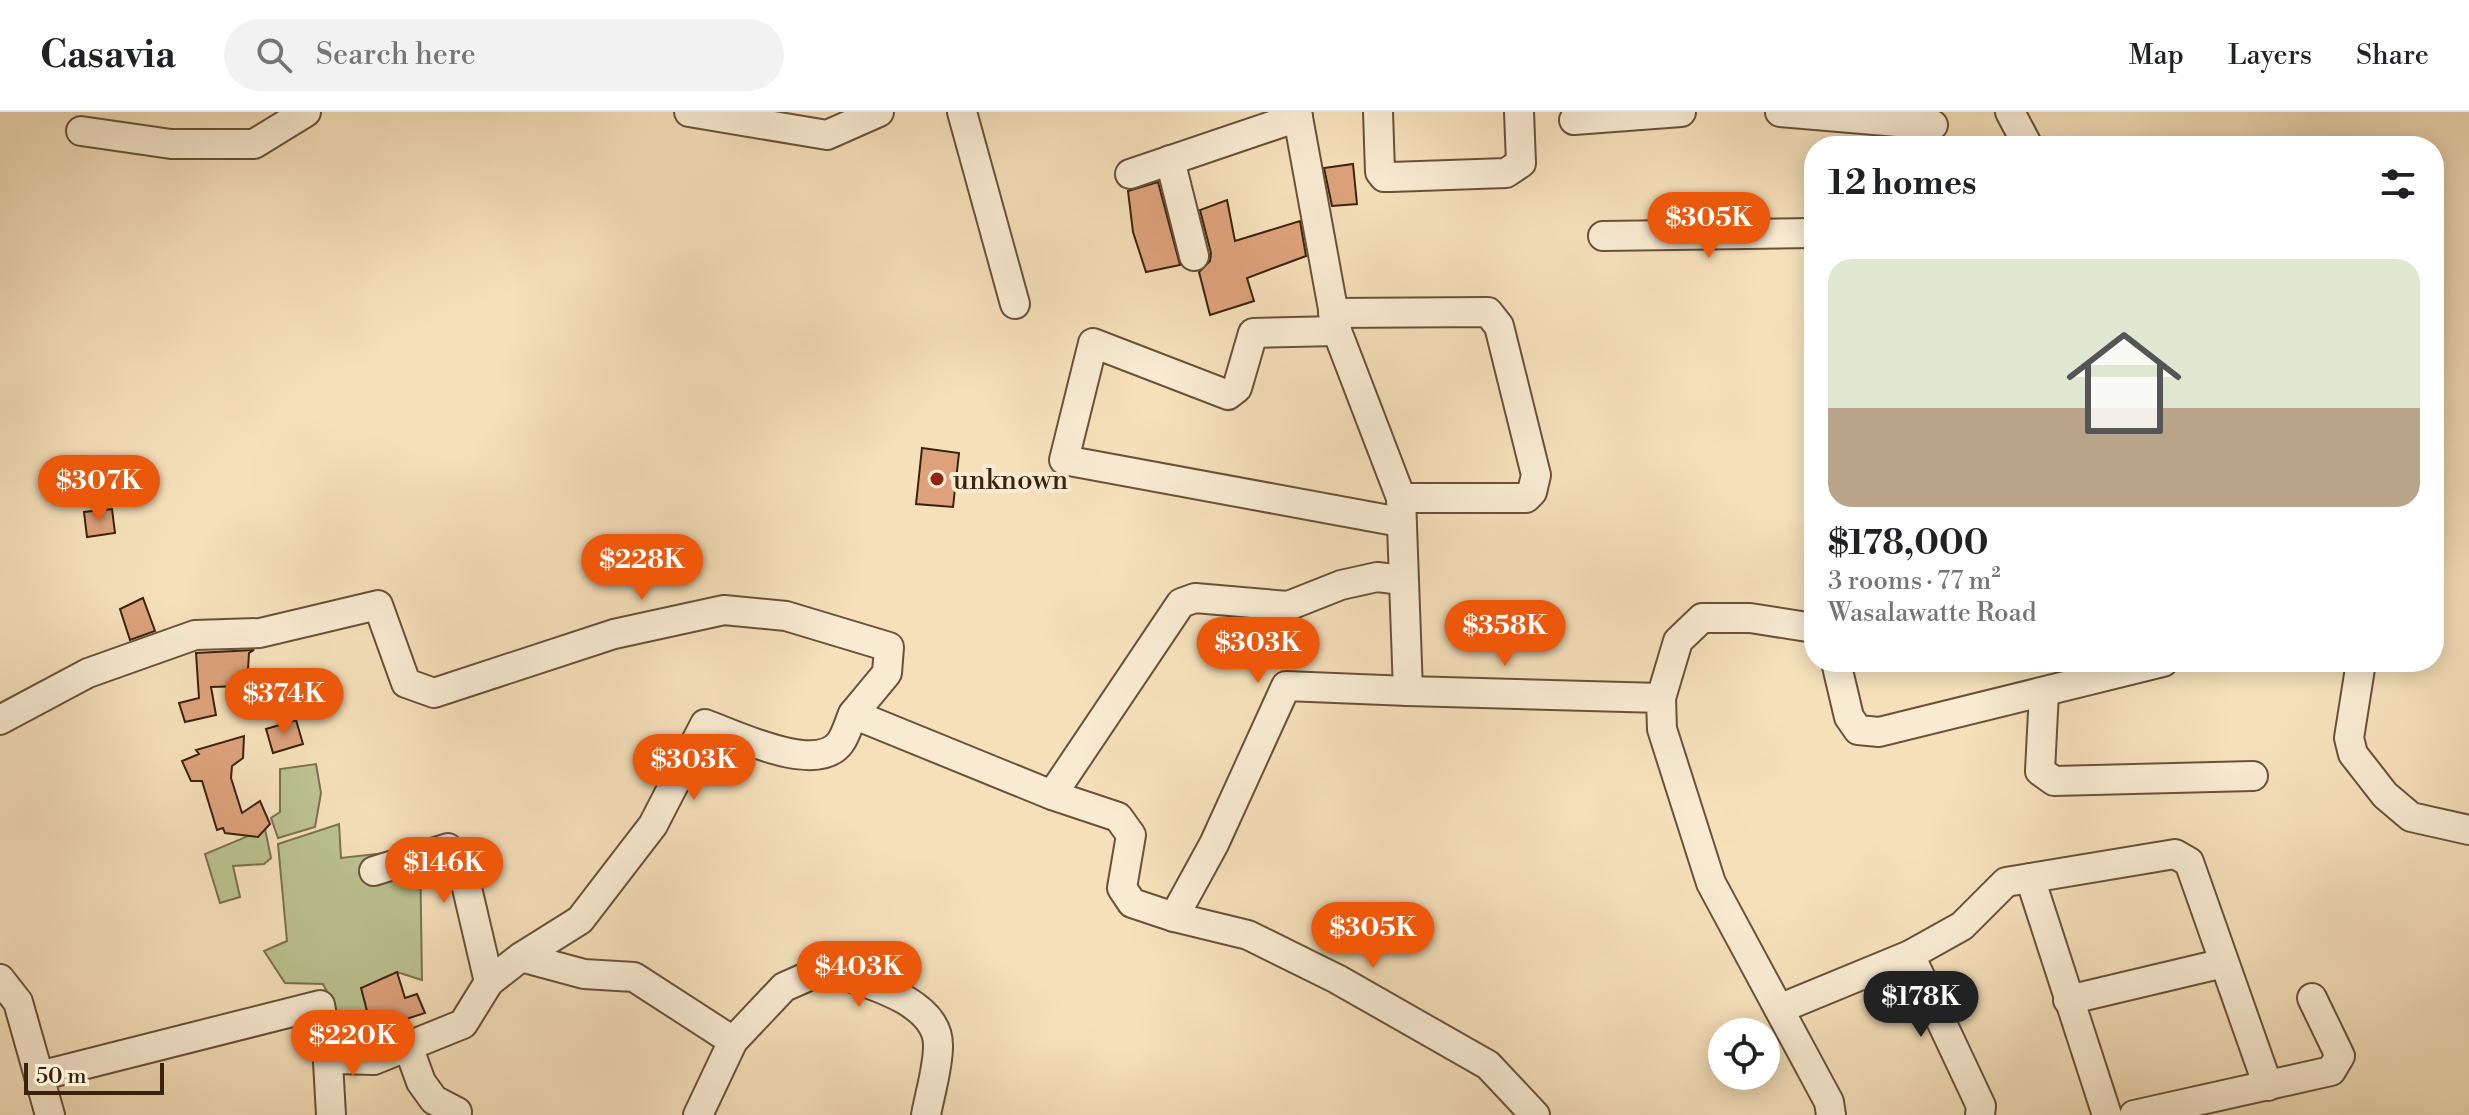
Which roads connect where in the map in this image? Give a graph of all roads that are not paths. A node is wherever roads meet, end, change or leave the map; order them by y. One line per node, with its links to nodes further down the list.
1 (306, 112): 13 (street)
2 (689, 112): 3 (street)
3 (879, 112)
4 (962, 112): 20 (street)
5 (1378, 112): 6 (street)
6 (1519, 112)
7 (1681, 112): 11 (street)
8 (1780, 112): 12 (street)
9 (2010, 112): 14 (street)
10 (1298, 114): 15 (street); 21 (street)
11 (1574, 120)
12 (1931, 128)
13 (81, 131)
14 (2023, 136)
15 (1170, 160): 16 (street); 19 (street)
16 (1130, 174)
17 (1804, 233): 18 (street)
18 (1603, 236)
19 (1194, 256)
20 (1015, 304)
21 (1335, 322): 22 (street); 22 (street); 22 (street)
22 (1401, 510): 23 (street)
23 (1403, 580): 28 (street); 34 (street)
24 (1804, 626): 30 (street)
25 (1838, 672): 29 (street)
26 (2123, 672): 29 (street)
27 (2359, 672): 35 (street)
28 (1408, 691): 30 (street); 38 (street)
29 (2044, 692): 33 (street)
30 (1661, 698): 47 (street)
31 (853, 714): 32 (street); 34 (street); 40 (street)
32 (0, 720)
33 (2253, 776)
34 (1052, 795): 38 (street)
35 (2469, 830)
36 (374, 871): 43 (street)
37 (2030, 878): 39 (street); 41 (street); 45 (street)
38 (1174, 917): 58 (street)
39 (1910, 955): 47 (street); 60 (street)
40 (521, 957): 43 (street); 48 (street)
41 (2224, 963): 45 (street); 52 (street)
42 (0, 979): 46 (street)
43 (489, 982): 50 (street)
44 (2312, 998): 52 (street)
45 (2068, 1000): 61 (street)
46 (9, 1005): 51 (street)
47 (1779, 1009): 59 (street)
48 (733, 1041): 56 (street); 57 (street)
49 (327, 1044): 50 (street); 51 (street); 55 (street)
50 (408, 1046): 53 (street)
51 (39, 1076): 54 (street)
52 (2268, 1086): 62 (street)
53 (457, 1112)
54 (50, 1115)
55 (331, 1115)
56 (698, 1115)
57 (926, 1115)
58 (1535, 1115)
59 (1831, 1115)
60 (1980, 1115)
61 (2107, 1115)
62 (2134, 1115)

